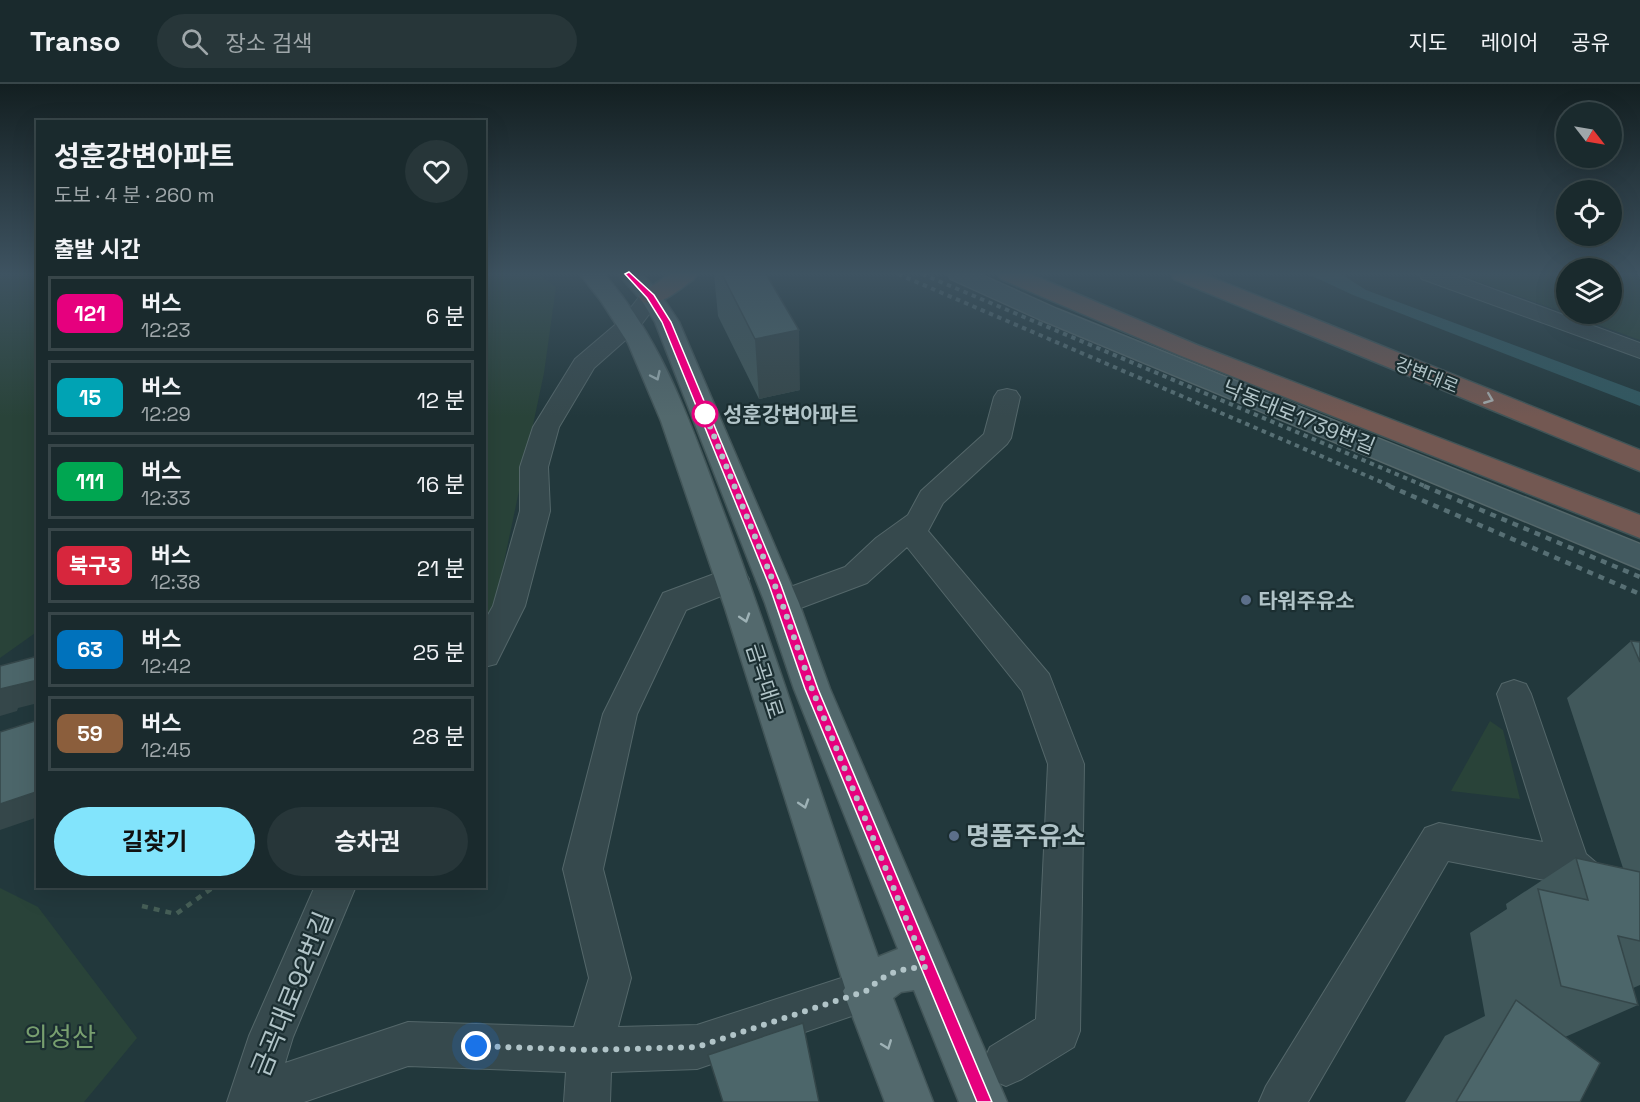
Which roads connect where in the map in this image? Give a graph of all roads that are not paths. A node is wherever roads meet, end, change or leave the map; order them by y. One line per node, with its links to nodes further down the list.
1 (632, 322): 8 (street)
2 (667, 322): 17 (main road, 금곡대로)
3 (1066, 322): 15 (street, 낙동대로1739번길)
4 (1122, 322): 13 (highway)
5 (1298, 322): 12 (highway, 강변대로, one-way to 12)
6 (1352, 322): 11 (highway, 강변대로)
7 (1560, 322): 9 (street)
8 (630, 324): 16 (main road, 금곡대로, one-way to 16); 18 (street)
9 (1640, 351)
10 (1007, 397): 14 (street)
11 (1640, 437)
12 (1640, 461)
13 (1640, 527)
14 (910, 530): 17 (street); 26 (street)
15 (1640, 557)
16 (733, 579): 24 (main road, 금곡대로, one-way to 24); 25 (street)
17 (782, 603): 23 (main road, 금곡대로)
18 (486, 650)
19 (1514, 694): 20 (street)
20 (1570, 866): 22 (street); 31 (street)
21 (335, 888): 27 (street, 금곡대로92번길)
22 (1640, 927)
23 (926, 967): 24 (main road); 30 (main road, 금곡대로)
24 (866, 991): 25 (street); 29 (main road, 금곡대로, one-way to 29)
25 (589, 1050): 27 (street); 28 (street)
26 (1006, 1063)
27 (250, 1099)
28 (587, 1102)
29 (909, 1102)
30 (983, 1102)
31 (1282, 1102)

